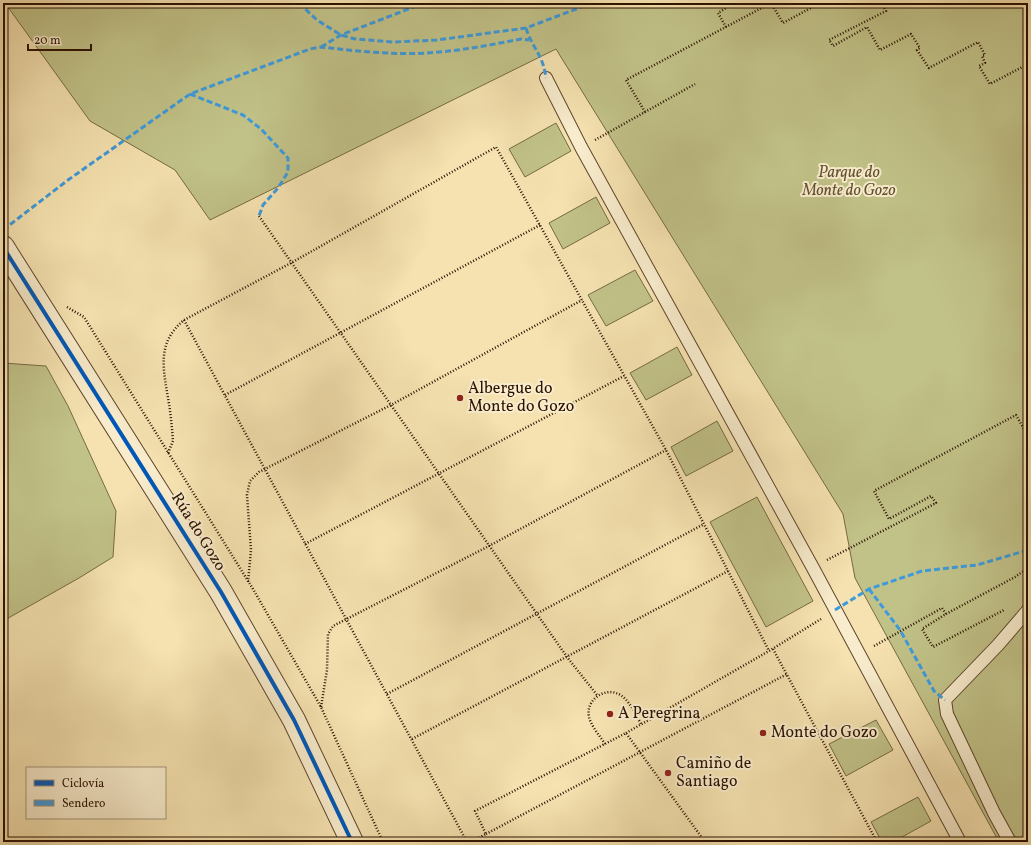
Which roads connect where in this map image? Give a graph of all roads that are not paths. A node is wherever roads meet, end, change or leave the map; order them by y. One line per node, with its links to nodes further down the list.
1 (546, 78): 5 (lane)
2 (3, 247): 4 (street, Rúa do Gozo)
3 (1028, 610): 6 (lane)
4 (352, 842)
5 (960, 842)
6 (1010, 842)

